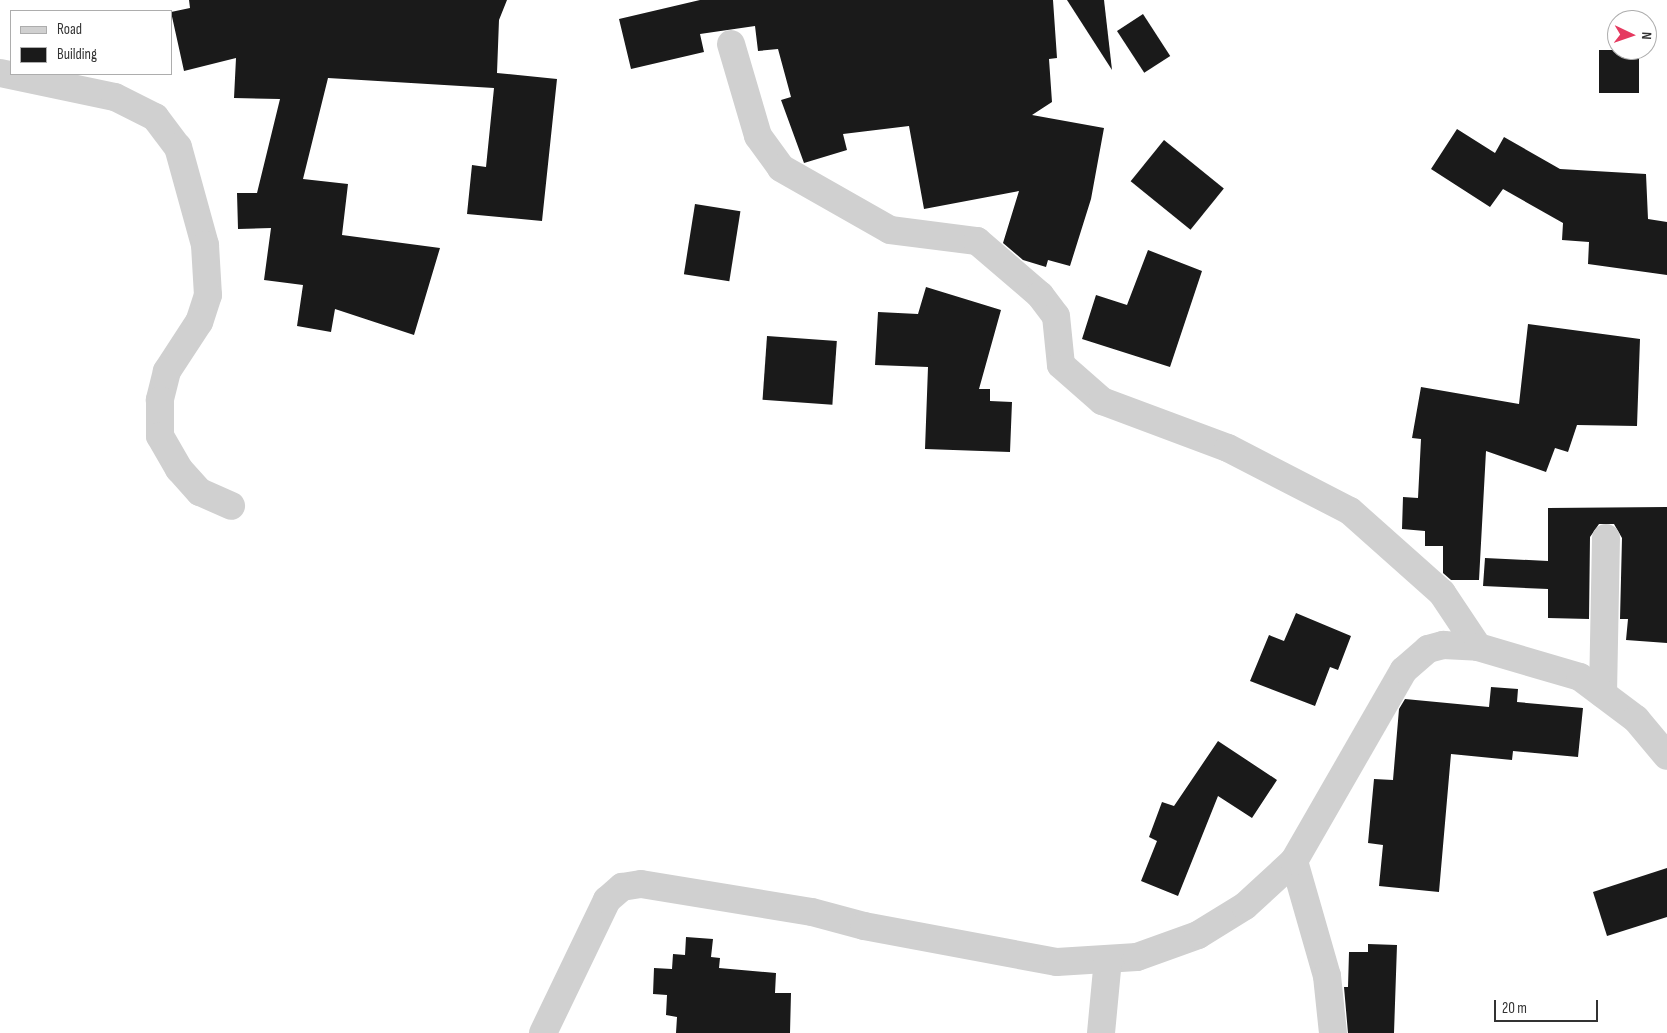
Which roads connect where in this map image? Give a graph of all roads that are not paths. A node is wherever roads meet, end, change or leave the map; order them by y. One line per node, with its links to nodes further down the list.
1 (731, 44): 5 (street)
2 (0, 74): 3 (street)
3 (231, 506)
4 (1606, 538): 6 (street)
5 (1478, 647): 6 (street); 8 (street)
6 (1603, 694): 7 (street)
7 (1667, 756)
8 (1294, 861): 9 (street); 12 (street)
9 (1108, 959): 10 (street); 11 (street)
10 (543, 1033)
11 (1102, 1033)
12 (1333, 1033)

